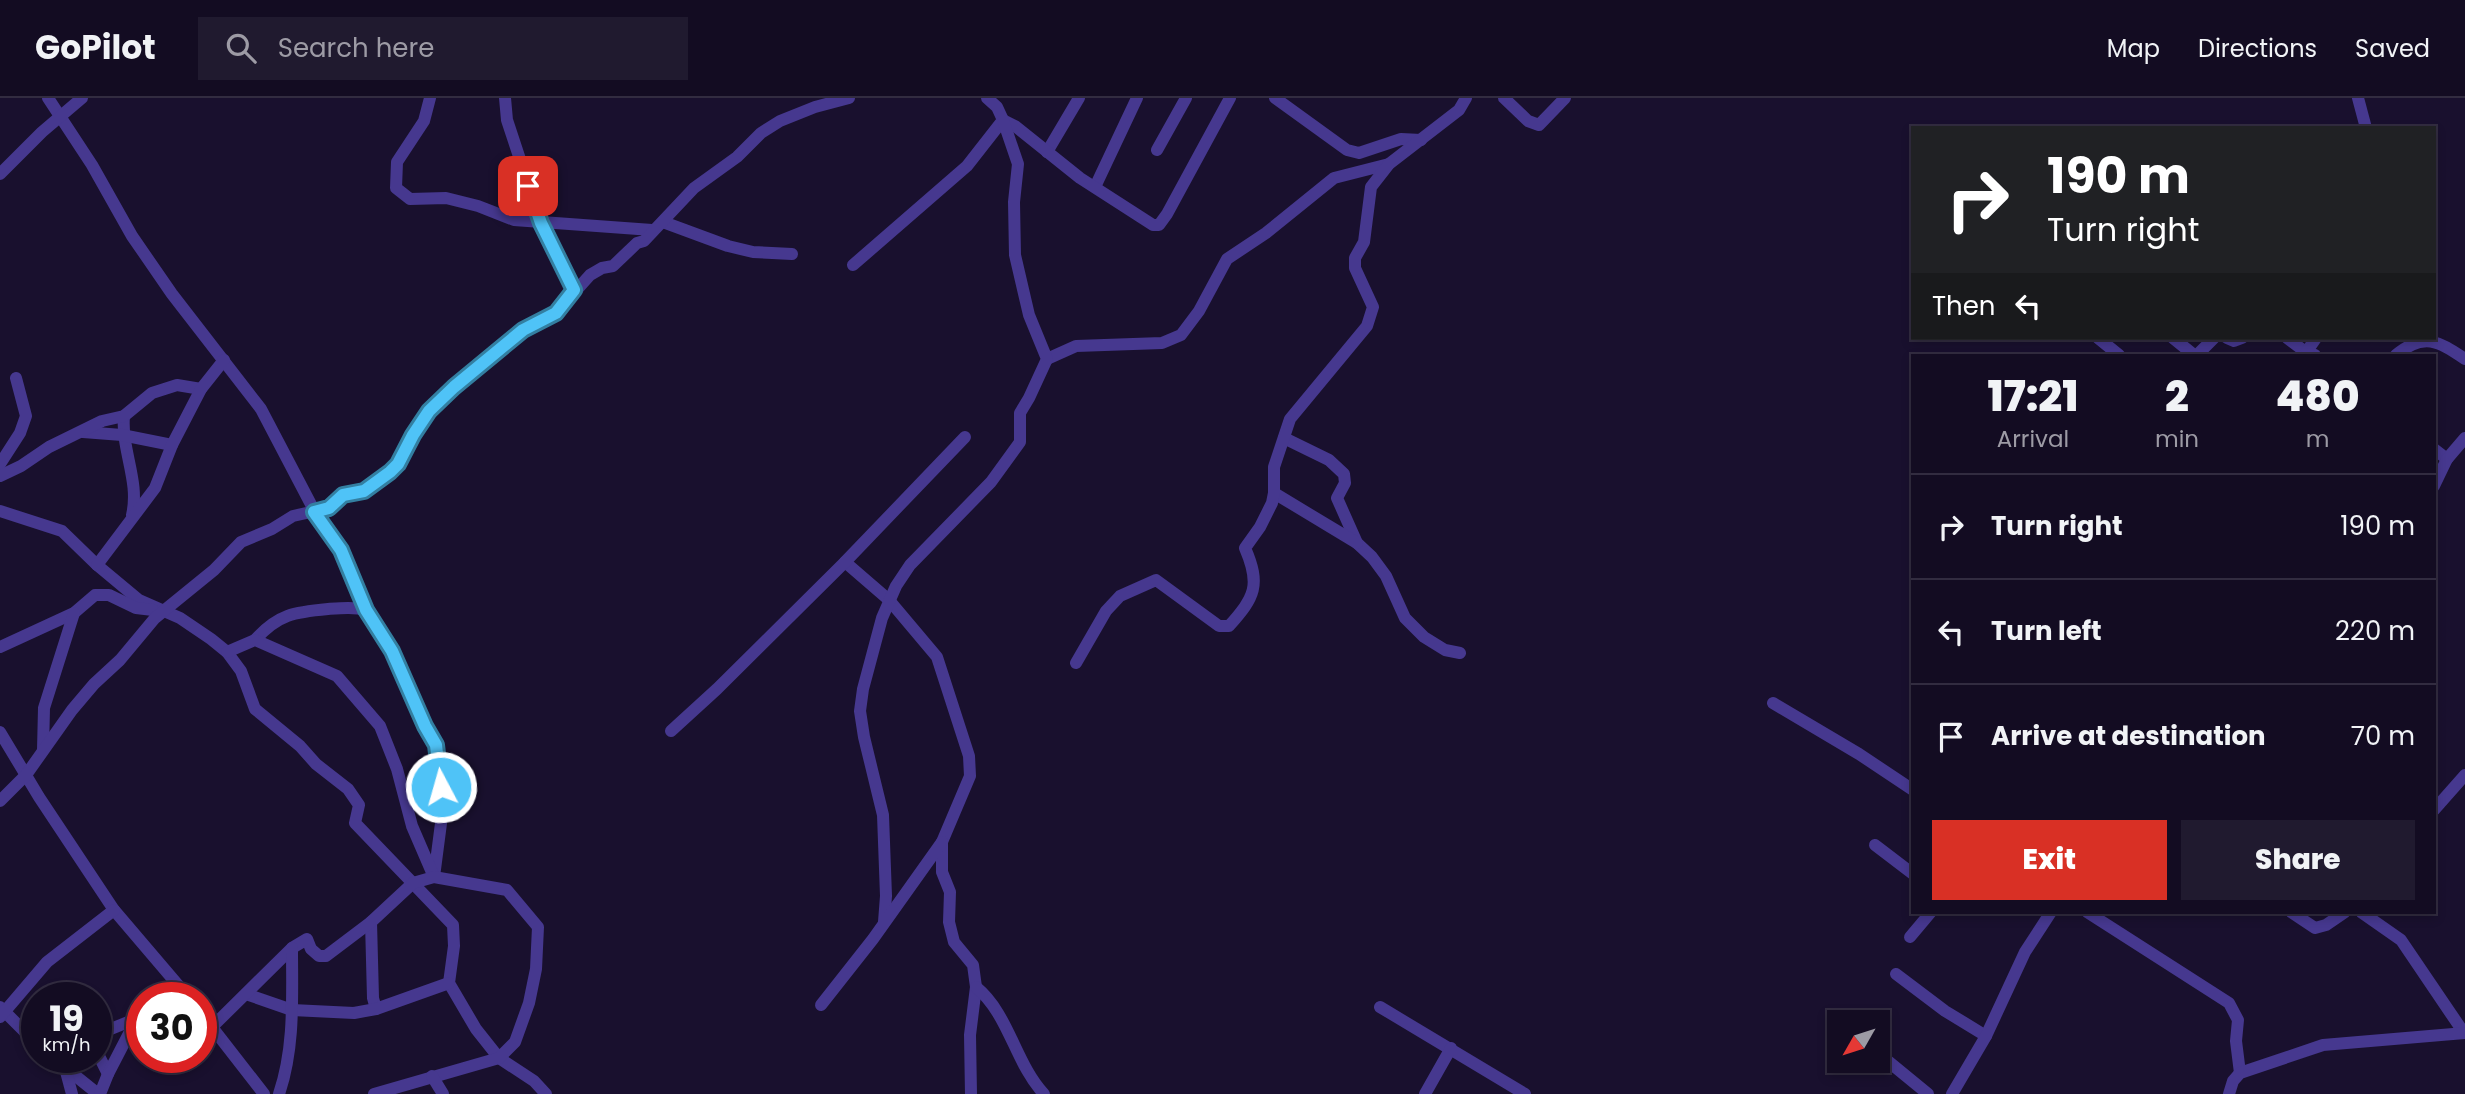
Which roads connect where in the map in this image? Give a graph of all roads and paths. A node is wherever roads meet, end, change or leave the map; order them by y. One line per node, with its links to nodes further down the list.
1 (48, 98): 16 (street)
2 (82, 98): 16 (street)
3 (430, 98): 26 (street)
4 (505, 98): 26 (street)
5 (849, 98): 25 (street)
6 (987, 98): 17 (street)
7 (1079, 98): 21 (street)
8 (1137, 98): 24 (street)
9 (1186, 98): 20 (street)
10 (1230, 98): 24 (street)
11 (1275, 98): 19 (street)
12 (1466, 98): 19 (street)
13 (1504, 98): 14 (street)
14 (1565, 98)
15 (2357, 98): 18 (street)
16 (61, 117): 23 (street); 42 (street)
17 (1003, 120): 21 (street); 29 (street); 40 (street)
18 (2365, 126)
19 (1421, 139): 22 (street)
20 (1157, 150)
21 (1047, 152): 24 (street)
22 (1389, 164): 40 (street); 49 (street)
23 (0, 174)
24 (1095, 187)
25 (663, 222): 27 (street); 28 (street)
26 (541, 223): 27 (street); 30 (street)
27 (652, 229): 30 (street)
28 (792, 254)
29 (853, 265)
30 (574, 290): 59 (street)
31 (2100, 340): 36 (street)
32 (2176, 340): 37 (street)
33 (2212, 340): 38 (street)
34 (2290, 340): 35 (street)
35 (2306, 353)
36 (2118, 354)
37 (2195, 354)
38 (2197, 354)
39 (2397, 354): 41 (street)
40 (1047, 359): 64 (street)
41 (2465, 359)
42 (224, 360): 44 (street); 59 (street)
43 (16, 378): 54 (street)
44 (201, 389): 45 (street); 51 (street)
45 (124, 416): 46 (street); 47 (street)
46 (83, 432): 47 (street); 55 (street)
47 (122, 435): 51 (street); 60 (street)
48 (965, 437): 62 (street)
49 (1284, 438): 57 (street); 61 (street)
50 (2465, 438): 53 (street)
51 (172, 444): 60 (street)
52 (2436, 451): 53 (street)
53 (2447, 459): 56 (street)
54 (0, 464)
55 (0, 476)
56 (2436, 482)
57 (1274, 493): 61 (street); 72 (street)
58 (0, 511): 63 (street)
59 (314, 512): 65 (street); 66 (street)
60 (130, 521): 63 (street)
61 (1357, 543): 71 (street)
62 (845, 562): 64 (street); 74 (street)
63 (97, 565): 66 (street)
64 (889, 600): 82 (street); 95 (street)
65 (366, 610): 68 (street); 85 (street)
66 (164, 611): 67 (street); 70 (street); 76 (street)
67 (74, 613): 69 (street); 76 (street)
68 (255, 640): 70 (street); 85 (street)
69 (0, 647)
70 (227, 652): 86 (street)
71 (1460, 653)
72 (1076, 663)
73 (1773, 702): 79 (street)
74 (671, 731)
75 (0, 732): 77 (street)
76 (43, 750): 77 (street)
77 (26, 775): 80 (street); 87 (street)
78 (2465, 775): 81 (street)
79 (1911, 789)
80 (0, 801)
81 (2436, 808)
82 (942, 842): 95 (street); 101 (street)
83 (1875, 845): 84 (street)
84 (1911, 872)
85 (434, 877): 86 (street); 115 (street)
86 (413, 883): 94 (street); 100 (street)
87 (114, 910): 99 (street); 107 (street)
88 (1929, 914): 96 (street)
89 (2050, 914): 112 (street)
90 (2090, 914): 119 (street)
91 (2294, 914): 92 (street)
92 (2342, 914)
93 (2364, 914): 111 (street)
94 (371, 922): 97 (street); 105 (street)
95 (884, 922): 103 (street)
96 (1910, 937)
97 (292, 948): 102 (street); 106 (street)
98 (1896, 974): 112 (street)
99 (175, 982)
100 (449, 983): 105 (street); 115 (street)
101 (975, 987): 130 (street); 131 (street)
102 (246, 994): 106 (street); 108 (street)
103 (821, 1005)
104 (1380, 1007): 114 (street)
105 (376, 1009): 106 (street)
106 (292, 1010): 126 (street)
107 (1, 1012): 109 (street)
108 (217, 1022)
109 (21, 1030)
110 (217, 1031): 125 (street)
111 (2465, 1033): 119 (street)
112 (1986, 1036): 136 (street)
113 (126, 1041): 120 (street)
114 (1451, 1048): 132 (street); 133 (street)
115 (499, 1058): 121 (street); 129 (street)
116 (1890, 1062): 122 (street)
117 (66, 1073): 123 (street)
118 (72, 1073): 124 (street)
119 (2240, 1073): 137 (street)
120 (108, 1074): 124 (street)
121 (432, 1076): 127 (street); 128 (street)
122 (1915, 1081): 134 (street); 135 (street)
123 (72, 1094)
124 (99, 1094)
125 (264, 1094)
126 (279, 1094)
127 (374, 1094)
128 (443, 1094)
129 (547, 1094)
130 (971, 1094)
131 (1044, 1094)
132 (1425, 1094)
133 (1525, 1094)
134 (1906, 1094)
135 (1928, 1094)
136 (1954, 1094)
137 (2229, 1094)

